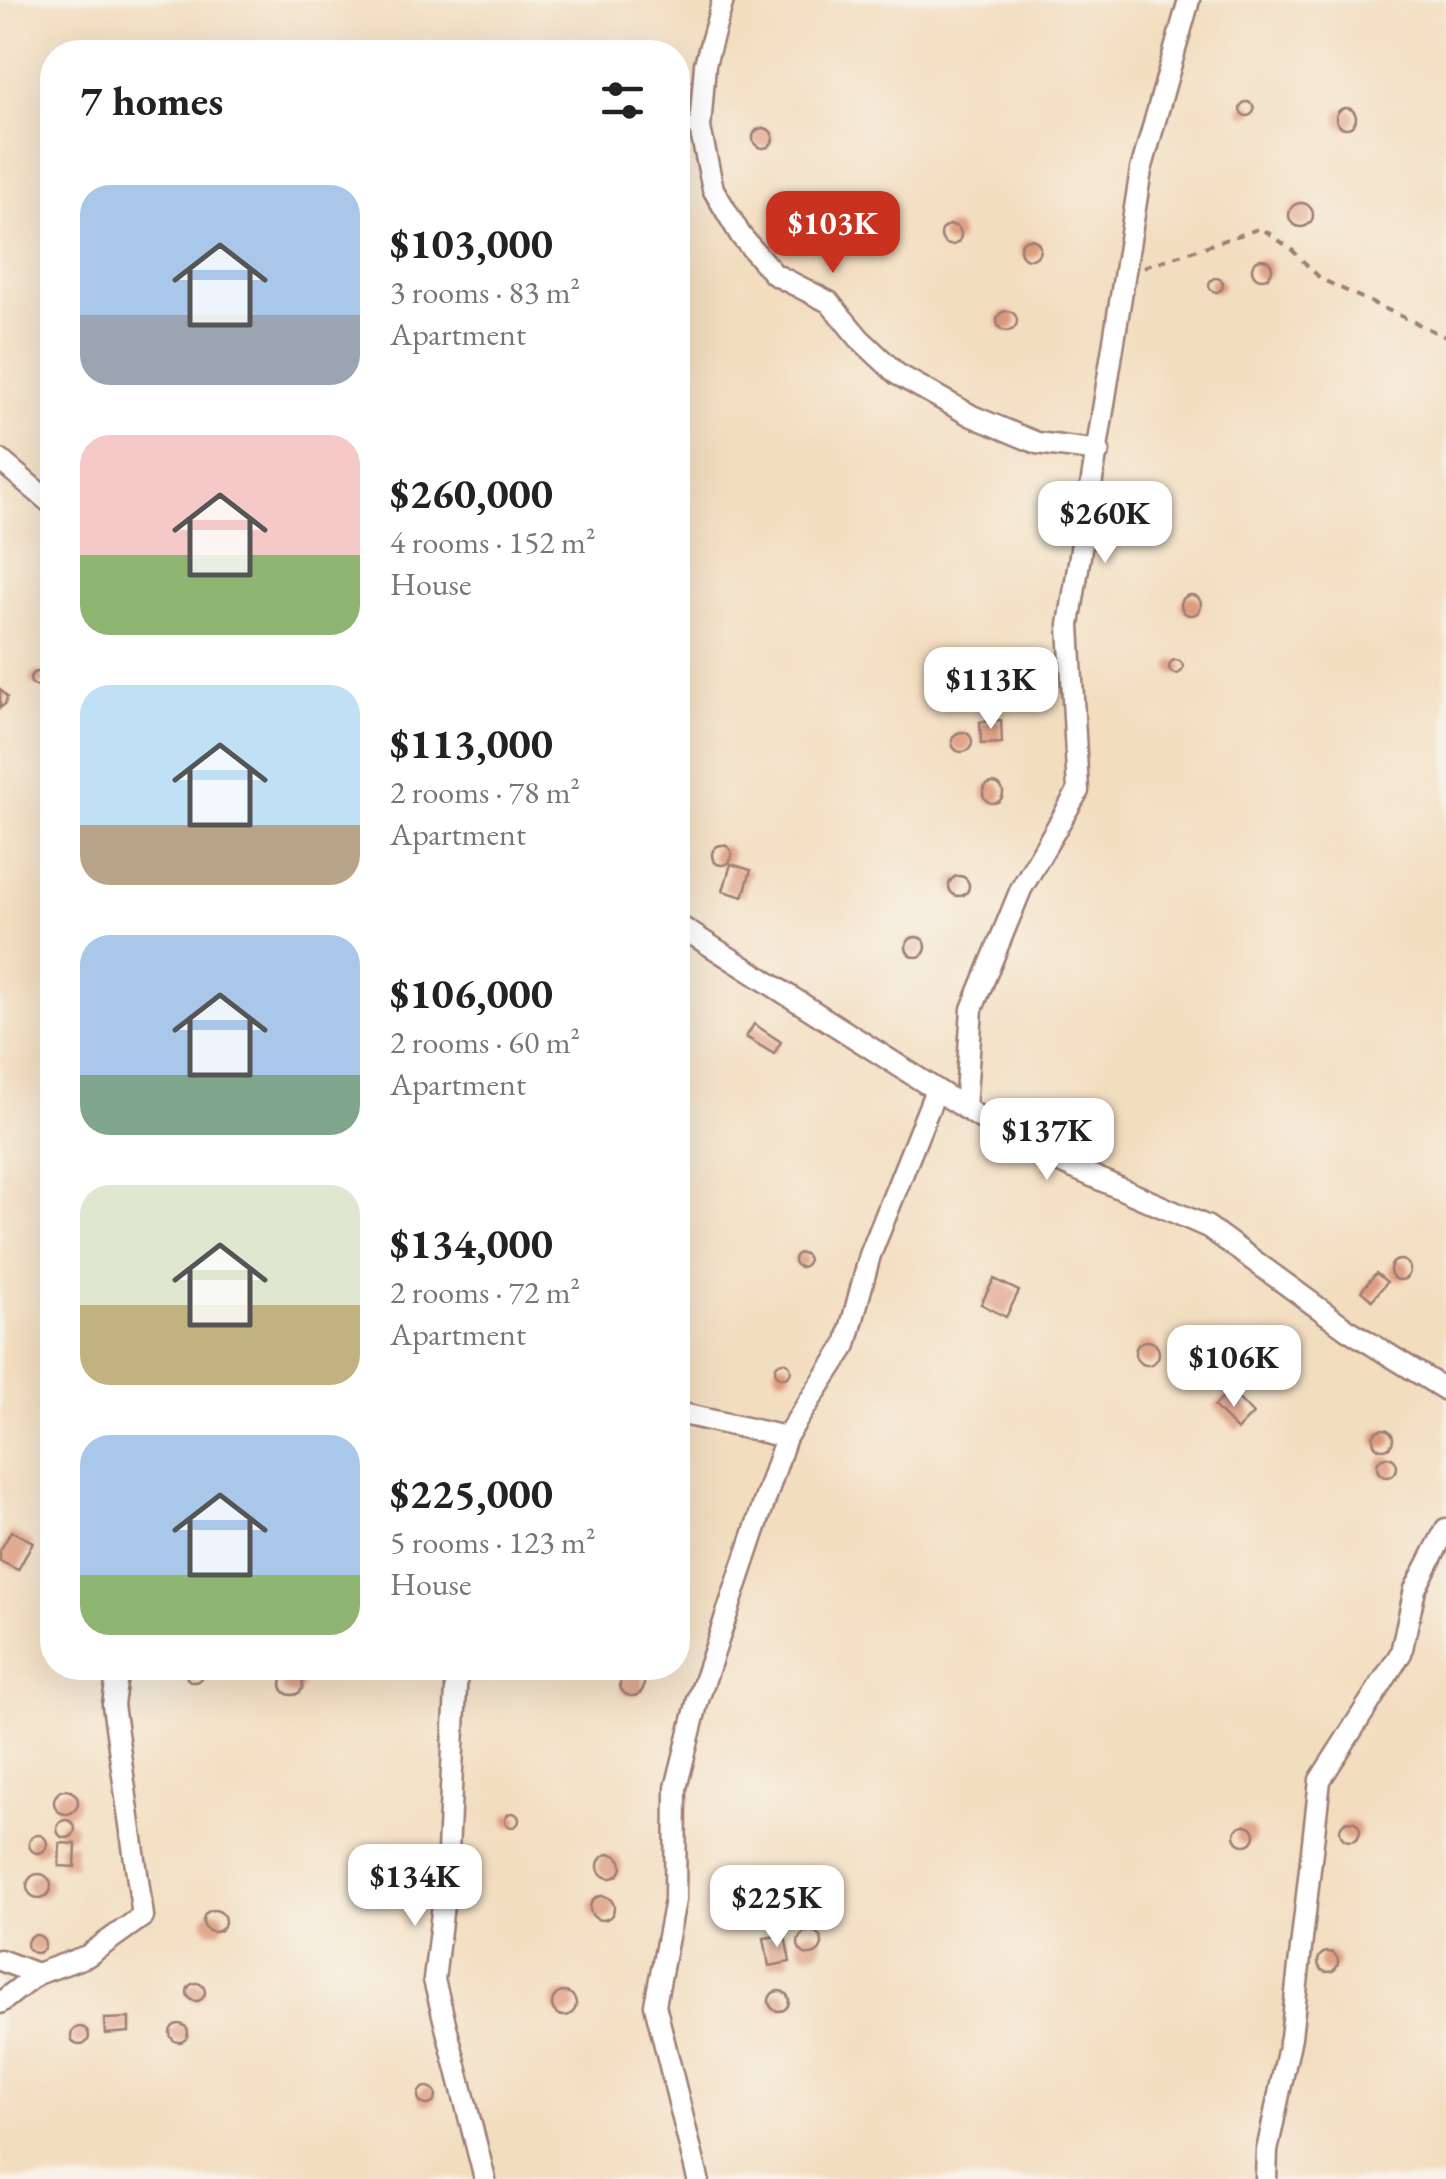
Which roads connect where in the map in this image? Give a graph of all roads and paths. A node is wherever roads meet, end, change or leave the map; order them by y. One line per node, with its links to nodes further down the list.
1 (723, 0): 5 (street)
2 (1189, 0): 3 (street)
3 (1126, 272): 4 (path); 5 (street)
4 (1446, 337)
5 (1099, 450): 10 (street)
6 (4, 472): 7 (street)
7 (40, 496)
8 (690, 933): 9 (street)
9 (936, 1090): 10 (street); 13 (street)
10 (966, 1108): 11 (street)
11 (1446, 1390)
12 (690, 1416): 13 (street)
13 (786, 1438): 21 (street)
14 (1446, 1529): 22 (street)
15 (116, 1680): 18 (street)
16 (457, 1680): 20 (street)
17 (0, 1960): 18 (street)
18 (37, 1974): 19 (street)
19 (0, 2003)
20 (485, 2179)
21 (698, 2179)
22 (1266, 2179)

